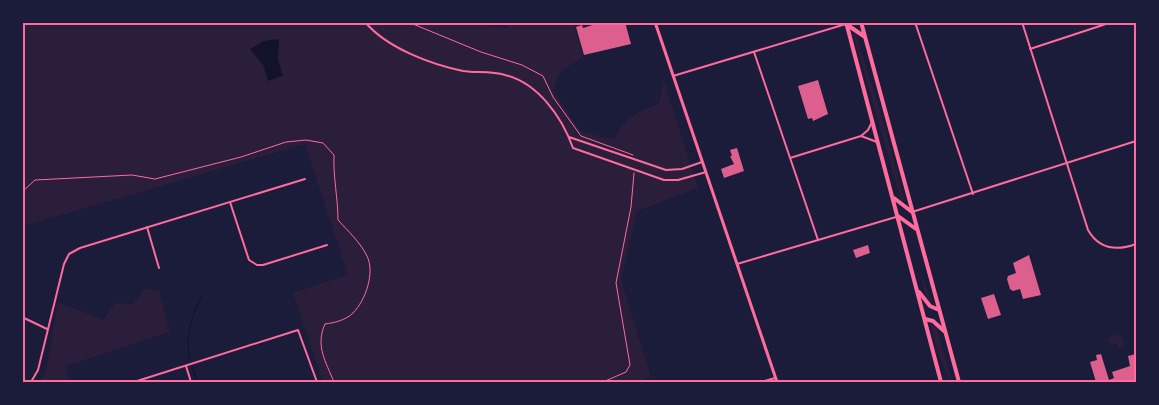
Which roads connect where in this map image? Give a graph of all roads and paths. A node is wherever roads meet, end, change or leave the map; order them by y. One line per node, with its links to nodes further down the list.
1 (365, 22): 14 (street)
2 (408, 22): 19 (path)
3 (655, 22): 12 (main road)
4 (861, 22): 9 (highway)
5 (915, 22): 26 (street)
6 (1022, 22): 10 (street)
7 (1112, 22): 10 (street)
8 (846, 23): 9 (highway); 11 (street); 13 (highway)
9 (864, 37): 29 (highway)
10 (1030, 49): 21 (street)
11 (754, 52): 12 (street); 18 (street)
12 (673, 76): 20 (main road)
13 (872, 121): 15 (street); 17 (highway)
14 (568, 136): 19 (street); 22 (street)
15 (861, 136): 17 (street); 18 (street)
16 (1136, 141): 21 (street)
17 (878, 142): 27 (highway)
18 (790, 158): 33 (street)
19 (633, 160): 20 (street)
20 (702, 162): 23 (main road)
21 (1066, 164): 26 (street); 34 (street)
22 (634, 170): 23 (street); 51 (path)
23 (706, 172): 36 (main road)
24 (305, 179): 28 (street)
25 (22, 192): 50 (path)
26 (974, 194): 29 (street)
27 (892, 196): 29 (highway); 30 (highway)
28 (230, 202): 31 (street); 35 (street)
29 (912, 212): 32 (highway)
30 (898, 216): 32 (highway); 33 (street); 38 (highway)
31 (147, 227): 37 (street); 42 (street)
32 (916, 229): 39 (highway)
33 (818, 240): 36 (street)
34 (1136, 244)
35 (327, 245)
36 (737, 264): 45 (main road)
37 (159, 268)
38 (917, 290): 39 (highway); 41 (highway)
39 (939, 310): 43 (highway)
40 (22, 317): 42 (street)
41 (925, 319): 43 (highway); 54 (highway)
42 (47, 329): 46 (street)
43 (946, 332): 55 (highway)
44 (186, 365): 47 (street); 48 (street); 49 (street)
45 (776, 378): 52 (street); 53 (main road)
46 (31, 382)
47 (134, 382)
48 (191, 382)
49 (317, 382)
50 (334, 382)
51 (603, 382)
52 (761, 382)
53 (777, 382)
54 (942, 382)
55 (959, 382)

